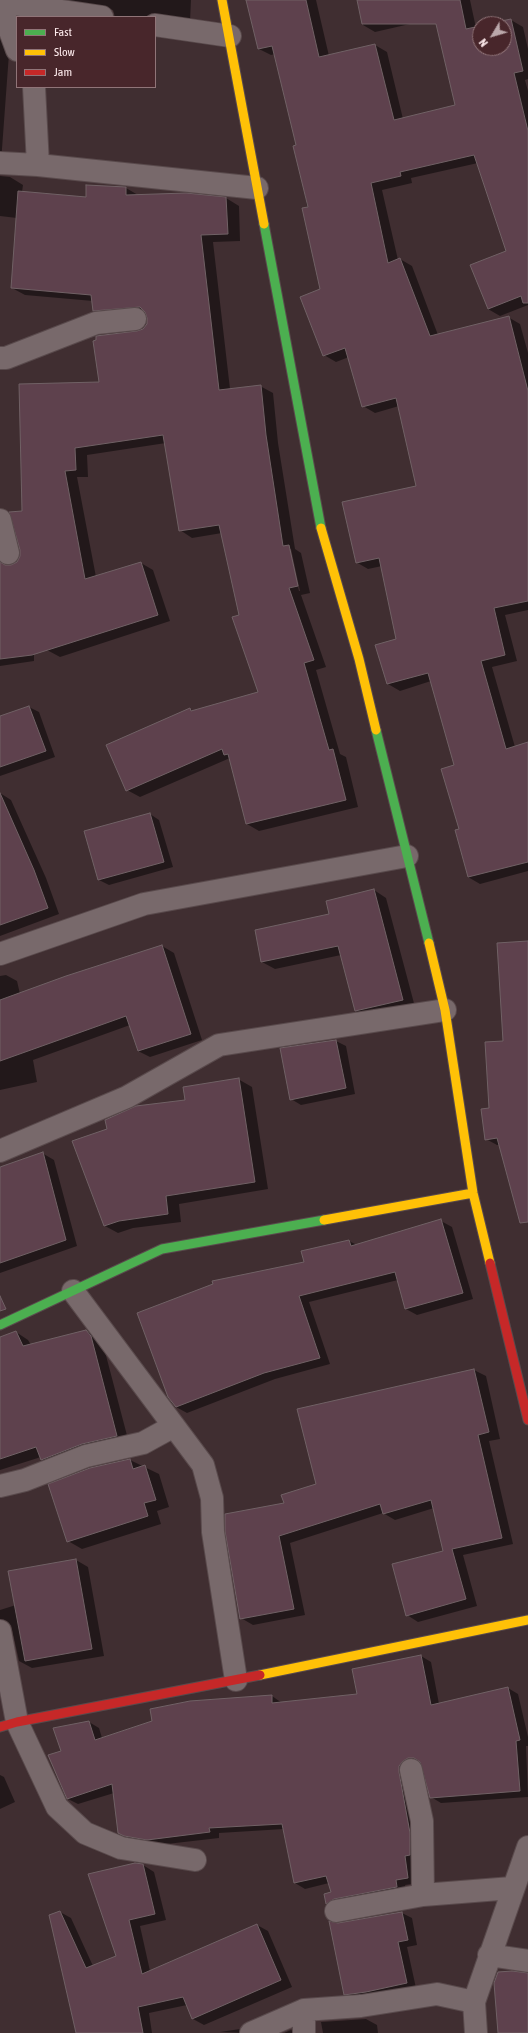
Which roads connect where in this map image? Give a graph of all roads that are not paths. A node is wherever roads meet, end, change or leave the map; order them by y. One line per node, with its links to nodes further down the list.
1 (222, 0): 5 (street)
2 (0, 3): 3 (street); 6 (street)
3 (95, 16)
4 (156, 25): 5 (street)
5 (230, 36): 10 (street)
6 (16, 47)
7 (34, 88): 9 (street)
8 (0, 163): 9 (street)
9 (38, 165): 10 (street)
10 (257, 188): 15 (street)
11 (135, 319): 12 (street)
12 (0, 358)
13 (0, 520): 14 (street)
14 (8, 552)
15 (407, 856): 16 (street); 17 (street)
16 (0, 954)
17 (445, 1010): 18 (street); 19 (street)
18 (0, 1150)
19 (473, 1193): 20 (street); 22 (street)
20 (72, 1291): 21 (street); 23 (street)
21 (0, 1325)
22 (528, 1420)
23 (174, 1426): 24 (street); 27 (street)
24 (0, 1486)
25 (528, 1620): 27 (street)
26 (0, 1631): 28 (street)
27 (236, 1680): 28 (street)
28 (9, 1724): 31 (street)
29 (411, 1770): 33 (street)
30 (528, 1847): 32 (street)
31 (195, 1860)
32 (512, 1888): 33 (street); 35 (street)
33 (423, 1895): 34 (street)
34 (336, 1911)
35 (489, 1955): 36 (street); 37 (street)
36 (528, 1961)
37 (474, 2002): 38 (street); 41 (street)
38 (304, 2010): 39 (street); 40 (street)
39 (251, 2033)
40 (304, 2033)
41 (476, 2033)

